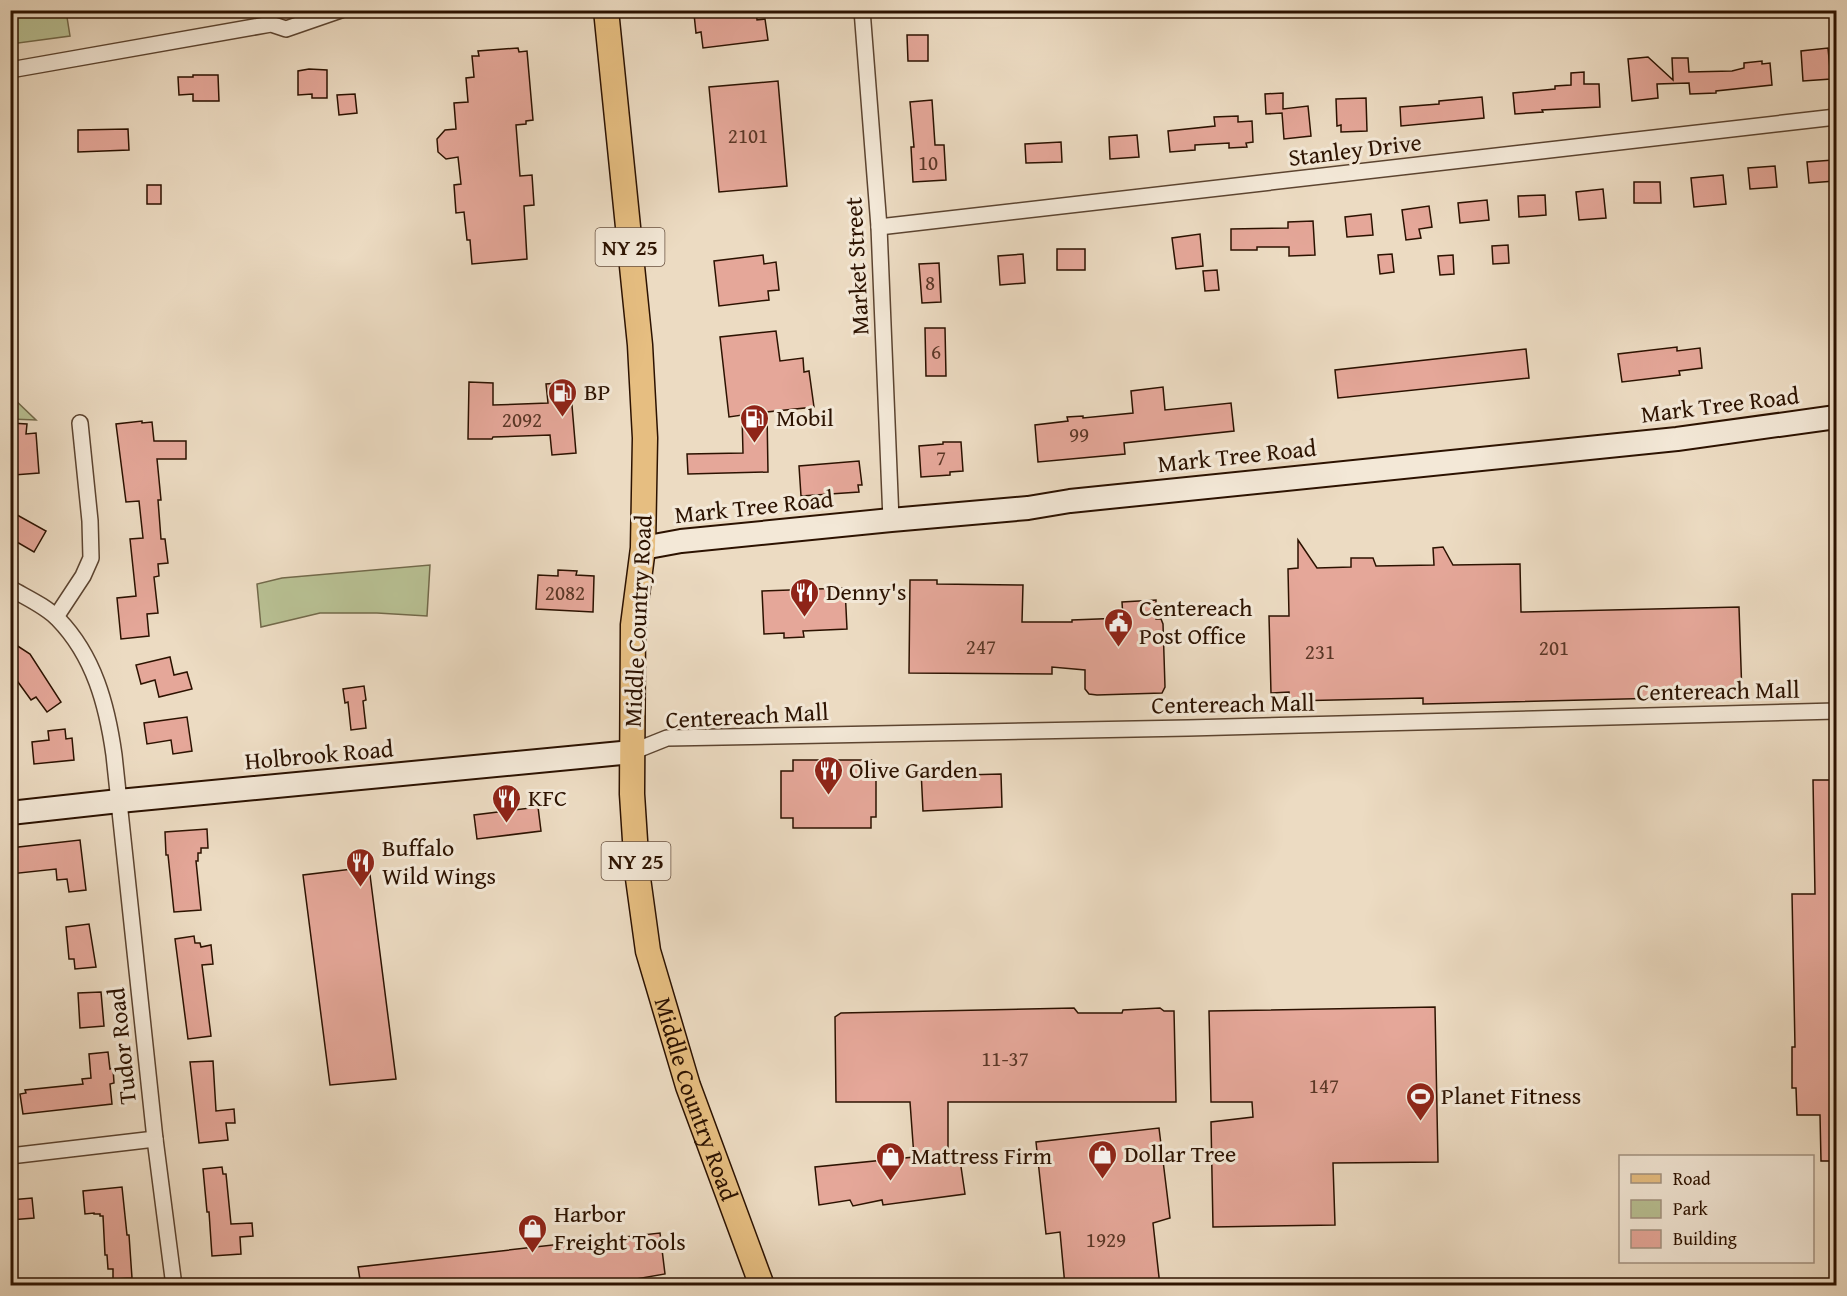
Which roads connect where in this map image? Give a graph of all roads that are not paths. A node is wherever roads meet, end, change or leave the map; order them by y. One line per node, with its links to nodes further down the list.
1 (341, 10): 4 (street)
2 (606, 10): 10 (main road, Middle Country Road / NY 25)
3 (862, 10): 6 (street, Market Street)
4 (10, 70)
5 (1836, 117): 6 (street, Stanley Drive)
6 (879, 227): 9 (street, Market Street)
7 (1836, 417): 9 (street, Mark Tree Road)
8 (80, 423): 12 (street)
9 (891, 520): 10 (street, Mark Tree Road)
10 (643, 548): 14 (main road, Middle Country Road / NY 25)
11 (10, 588): 12 (street, Tudor Road)
12 (56, 617): 15 (street, Tudor Road)
13 (1836, 711): 14 (street, Centereach Mall)
14 (632, 752): 15 (street, Holbrook Road); 20 (main road, Middle Country Road / NY 25)
15 (119, 801): 16 (street, Holbrook Road); 17 (street, Tudor Road)
16 (10, 813)
17 (155, 1139): 18 (street); 19 (street, Tudor Road)
18 (10, 1156)
19 (174, 1286)
20 (762, 1286)

